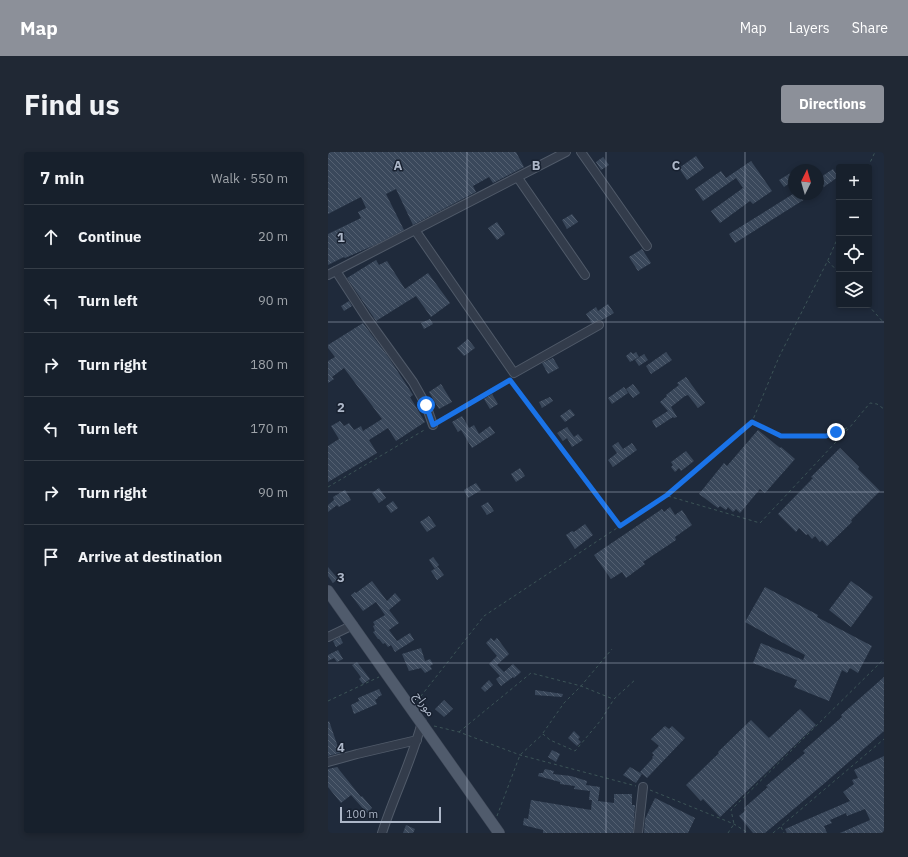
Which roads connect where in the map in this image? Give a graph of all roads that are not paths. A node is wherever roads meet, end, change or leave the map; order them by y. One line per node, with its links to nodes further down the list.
1 (566, 152): 3 (street)
2 (581, 152): 5 (street)
3 (518, 178): 4 (street); 8 (street)
4 (415, 230): 6 (street); 9 (street)
5 (647, 246)
6 (336, 271): 7 (street); 10 (street)
7 (328, 275)
8 (585, 275)
9 (599, 325)
10 (433, 425)
11 (328, 591): 12 (main road, موراج)
12 (353, 625): 13 (street); 14 (main road, موراج)
13 (328, 637)
14 (422, 722): 15 (street); 18 (main road, موراج)
15 (417, 740): 16 (street); 19 (street)
16 (328, 762)
17 (643, 788): 20 (street)
18 (496, 829)
19 (382, 833)
20 (638, 833)

